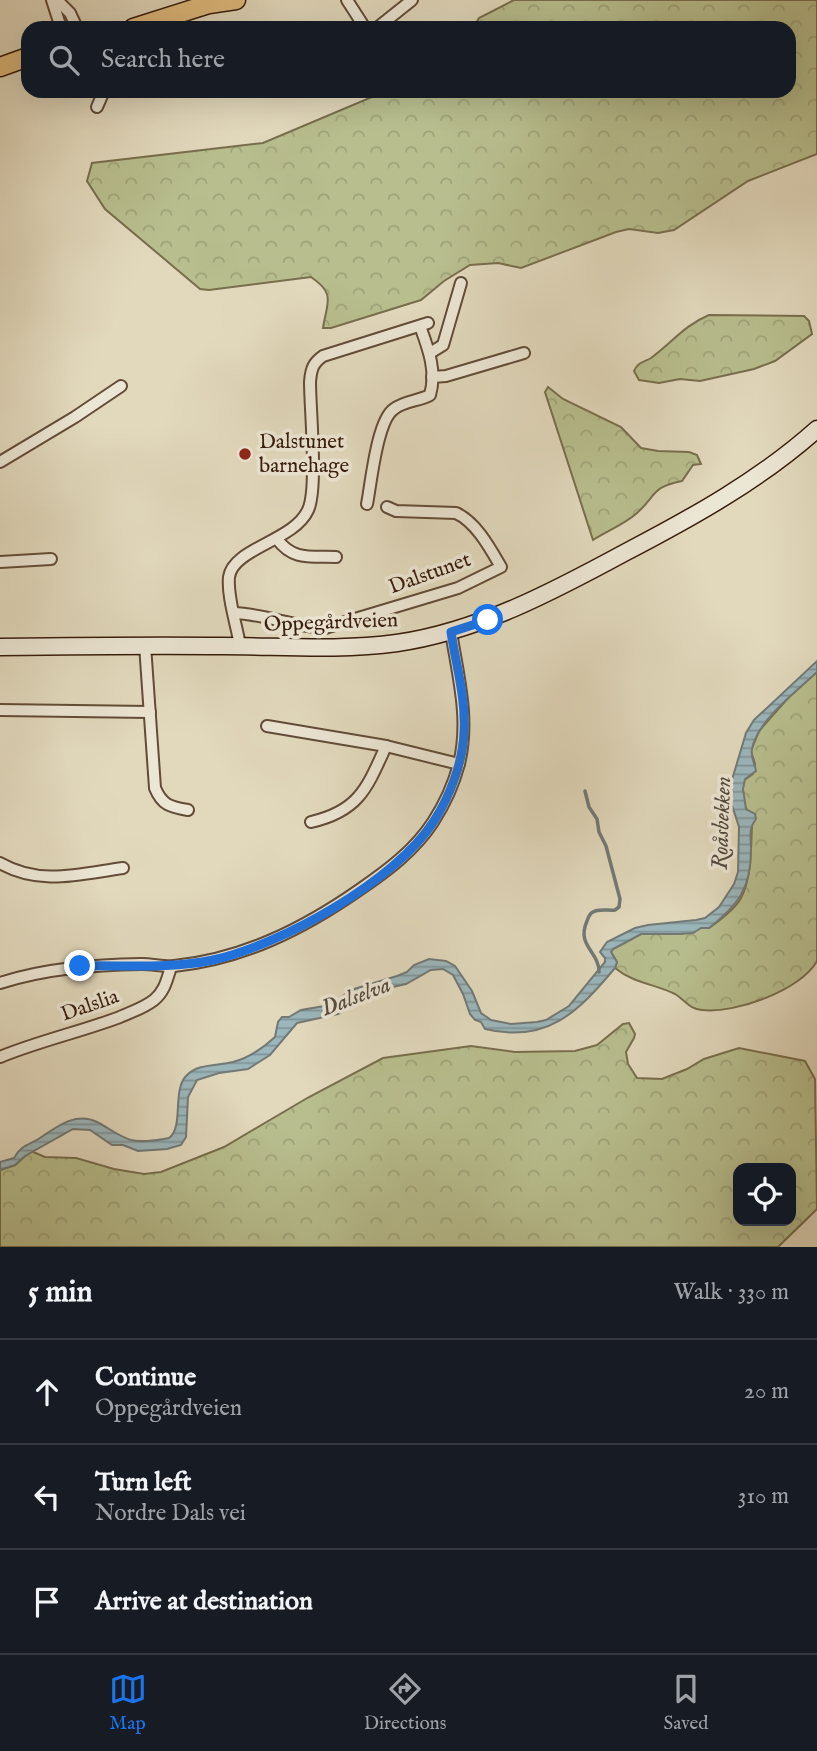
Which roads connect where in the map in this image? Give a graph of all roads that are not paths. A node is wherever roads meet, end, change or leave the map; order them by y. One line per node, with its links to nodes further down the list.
1 (52, 0): 7 (street)
2 (57, 0): 8 (street)
3 (236, 0): 6 (main road)
4 (347, 0): 10 (street)
5 (412, 0): 11 (street)
6 (212, 2): 9 (main road)
7 (59, 21)
8 (74, 21)
9 (154, 21)
10 (360, 21)
11 (386, 21)
12 (21, 60): 13 (main road)
13 (0, 67)
14 (101, 98): 15 (street)
15 (97, 107)
16 (461, 283): 17 (street)
17 (430, 353): 19 (street); 25 (street)
18 (524, 353): 19 (street)
19 (432, 377): 23 (street)
20 (121, 386): 22 (street)
21 (817, 429): 30 (main road, Oppegårdveien)
22 (0, 462)
23 (367, 504)
24 (387, 507): 29 (street, Dalstunet)
25 (277, 539): 26 (street); 29 (street)
26 (336, 557)
27 (51, 559): 28 (street)
28 (0, 562)
29 (234, 613): 32 (street)
30 (451, 632): 32 (main road, Oppegårdveien); 38 (street)
31 (145, 645): 32 (main road, Oppegårdveien); 33 (main road, Oppegårdveien); 35 (street)
32 (240, 646)
33 (0, 647)
34 (0, 710): 35 (street)
35 (150, 712): 39 (street)
36 (267, 726): 37 (street)
37 (386, 746): 38 (street); 40 (street)
38 (459, 764): 43 (street)
39 (188, 810)
40 (311, 822)
41 (0, 863): 42 (street)
42 (123, 868)
43 (171, 967): 44 (street); 45 (street, Dalslia)
44 (0, 983)
45 (0, 1057)

